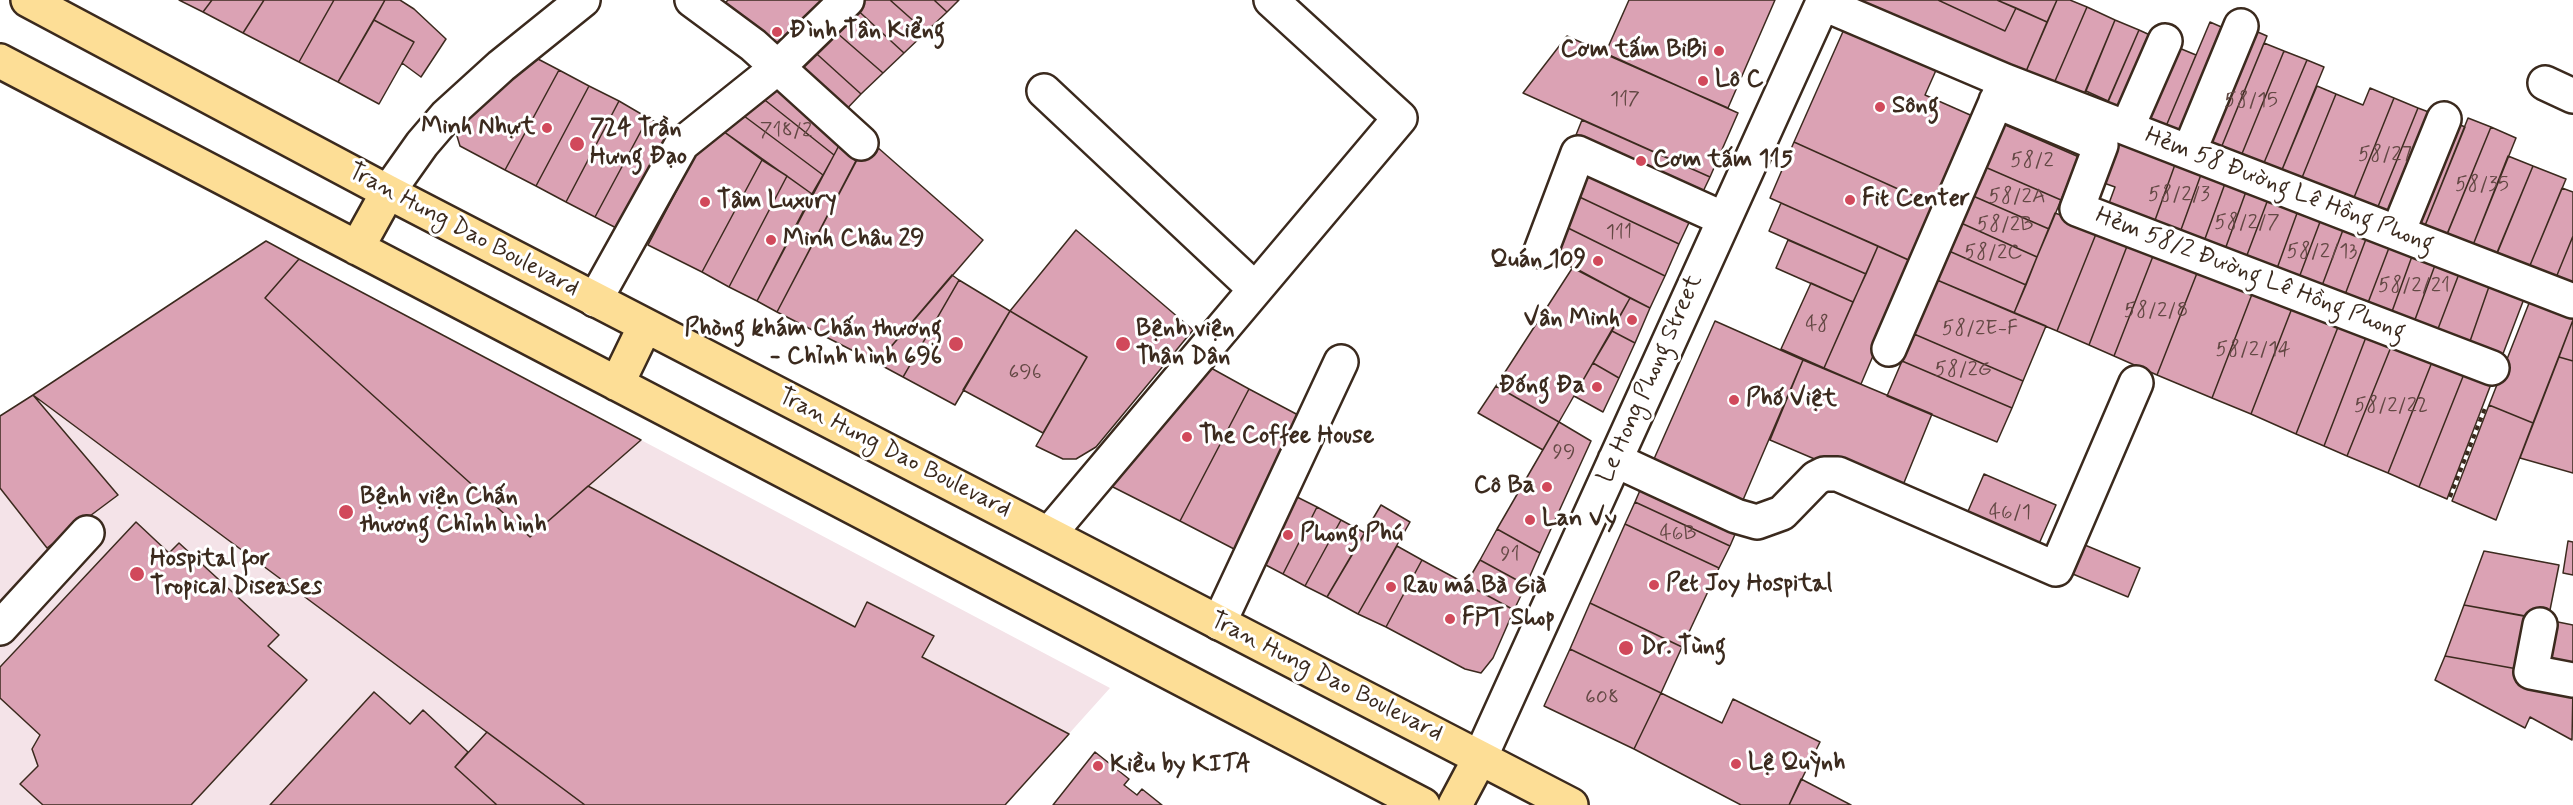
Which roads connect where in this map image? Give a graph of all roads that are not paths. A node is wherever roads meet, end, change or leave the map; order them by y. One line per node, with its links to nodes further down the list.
1 (28, 0): 17 (main road, Tran Hung Dao Boulevard)
2 (692, 0): 10 (street)
3 (847, 0): 10 (street)
4 (1271, 0): 22 (street)
5 (1823, 2): 11 (street, Hẻm 58 Đường Lê Hồng Phong); 18 (street, Le Hong Phong Street)
6 (567, 5): 17 (street)
7 (2241, 26): 16 (street)
8 (2164, 41): 14 (street)
9 (0, 61): 20 (main road)
10 (777, 68): 15 (street); 23 (street)
11 (2001, 91): 14 (street, Hẻm 58 Đường Lê Hồng Phong); 26 (street); 28 (street, Hẻm 58/2 Đường Lê Hồng Phong)
12 (1044, 92): 22 (street)
13 (2444, 119): 19 (street)
14 (2127, 128): 16 (street, Hẻm 58 Đường Lê Hồng Phong)
15 (861, 143)
16 (2189, 152): 19 (street, Hẻm 58 Đường Lê Hồng Phong)
17 (388, 192): 20 (main road); 23 (main road, Tran Hung Dao Boulevard)
18 (1724, 219): 21 (street); 31 (street, Le Hong Phong Street)
19 (2398, 232): 24 (street, Hẻm 58 Đường Lê Hồng Phong)
20 (357, 248): 30 (main road)
21 (1541, 250)
22 (1256, 289): 33 (street)
23 (595, 300): 25 (main road, Tran Hung Dao Boulevard)
24 (2573, 300)
25 (645, 326): 30 (main road); 33 (main road, Tran Hung Dao Boulevard)
26 (1889, 349)
27 (1341, 362): 34 (street)
28 (2492, 368)
29 (2136, 383): 31 (street)
30 (617, 384): 39 (main road)
31 (1615, 460): 38 (street, Le Hong Phong Street)
32 (87, 533): 36 (street)
33 (1049, 534): 34 (main road, Tran Hung Dao Boulevard)
34 (1219, 622): 38 (main road, Tran Hung Dao Boulevard)
35 (2540, 625): 37 (street)
36 (0, 628)
37 (2573, 680)
38 (1480, 758): 40 (main road); 41 (main road, Tran Hung Dao Boulevard)
39 (1424, 805)
40 (1455, 805)
41 (1571, 805)

